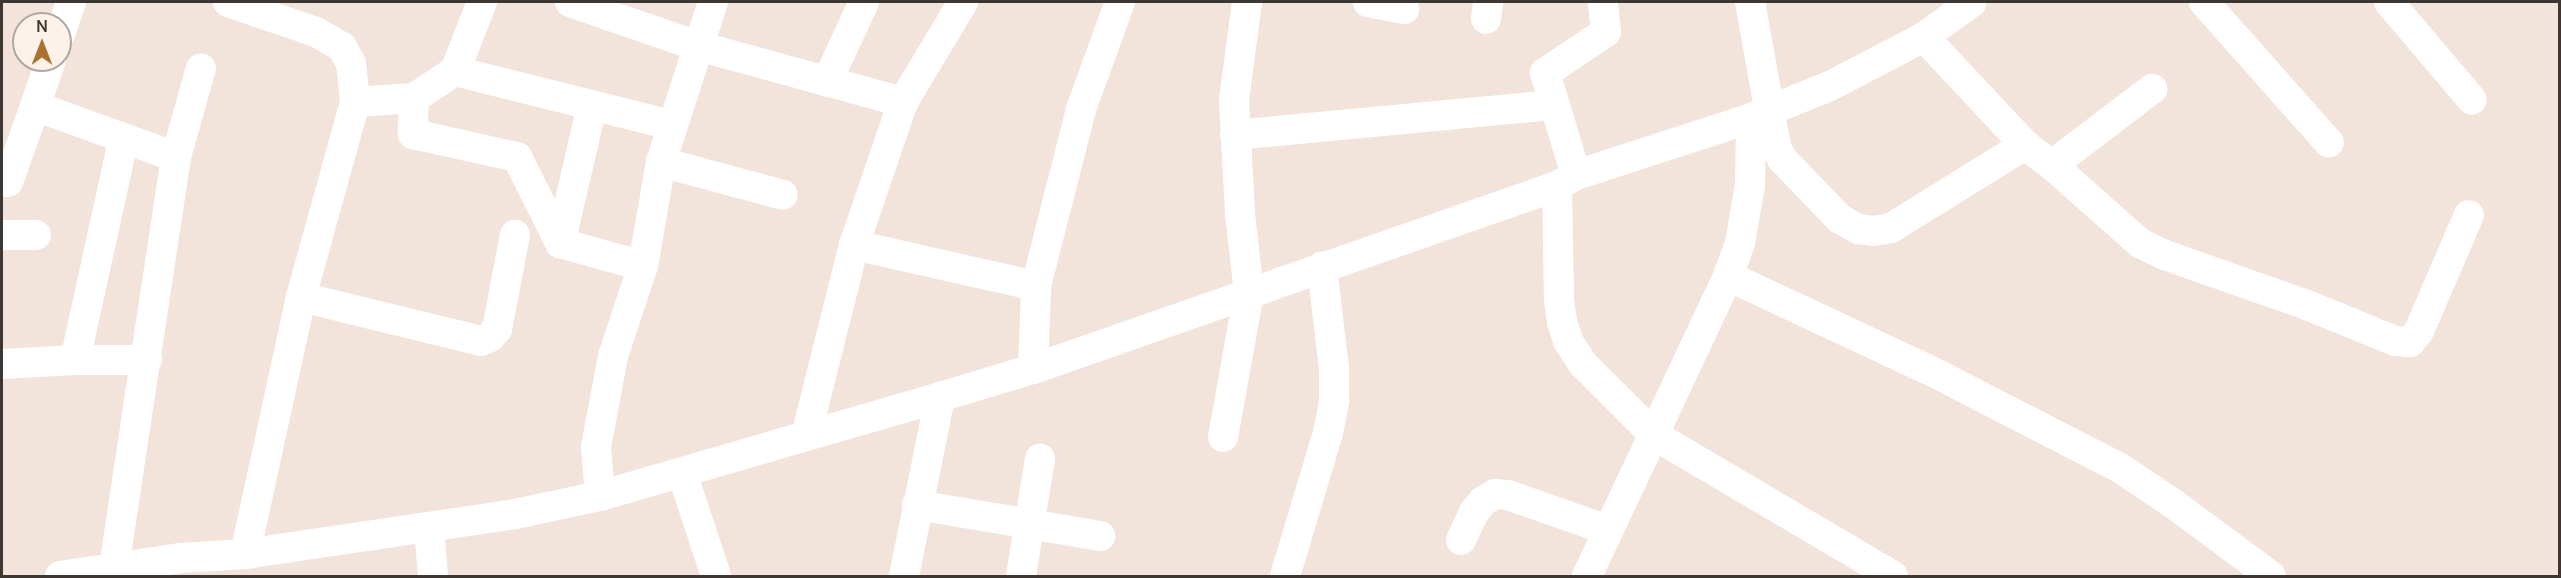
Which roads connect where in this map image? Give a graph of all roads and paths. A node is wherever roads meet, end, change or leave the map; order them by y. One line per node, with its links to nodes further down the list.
1 (228, 2): 25 (street)
2 (482, 2): 19 (street)
3 (570, 2): 17 (street)
4 (714, 2): 17 (street)
5 (864, 2): 21 (street)
6 (963, 2): 26 (street)
7 (1119, 2): 51 (street)
8 (1247, 2): 32 (street)
9 (1368, 2): 15 (street)
10 (1603, 2): 27 (street)
11 (1750, 2): 30 (street)
12 (1972, 2): 16 (street)
13 (2204, 2): 34 (street)
14 (2389, 2): 24 (street)
15 (1404, 9)
16 (1924, 37): 30 (street); 35 (street)
17 (698, 46): 21 (street); 31 (street)
18 (201, 68): 36 (street)
19 (455, 71): 23 (street); 29 (street)
20 (47, 72): 28 (street)
21 (827, 82): 26 (street)
22 (2152, 89): 38 (street)
23 (414, 98): 25 (street); 46 (street)
24 (2472, 100)
25 (355, 102): 53 (street)
26 (903, 102): 47 (street)
27 (1555, 105): 32 (street); 39 (street)
28 (35, 106): 33 (street); 40 (street)
29 (592, 106): 31 (street); 46 (street)
30 (1761, 113): 35 (street); 39 (street); 50 (street)
31 (672, 125): 37 (street)
32 (1235, 135): 52 (street)
33 (124, 138): 36 (street); 54 (street)
34 (2329, 143)
35 (2025, 146): 38 (street)
36 (176, 157): 55 (street)
37 (661, 162): 41 (street); 48 (street)
38 (2052, 165): 42 (street)
39 (1566, 180): 49 (street); 59 (street)
40 (9, 182)
41 (783, 195)
42 (2469, 215)
43 (2, 235): 44 (street)
44 (36, 235)
45 (515, 235): 53 (street)
46 (560, 243): 48 (street)
47 (854, 245): 51 (street); 60 (street)
48 (644, 266): 64 (street)
49 (1322, 267): 52 (street); 79 (street)
50 (1728, 276): 59 (street); 82 (street)
51 (1036, 286): 57 (street)
52 (1249, 293): 57 (street); 61 (street)
53 (301, 297): 71 (street)
54 (75, 360): 55 (street); 56 (street)
55 (147, 360): 72 (street)
56 (2, 364)
57 (1033, 369): 58 (street)
58 (940, 397): 60 (street); 65 (street)
59 (1654, 435): 68 (street); 81 (street)
60 (806, 436): 63 (street)
61 (1223, 436)
62 (1040, 459): 66 (street)
63 (682, 473): 64 (street); 76 (street)
64 (600, 496): 67 (street)
65 (917, 506): 66 (street); 77 (street)
66 (1031, 526): 69 (street); 78 (street)
67 (429, 528): 71 (street); 75 (street)
68 (1608, 530): 70 (street); 80 (street)
69 (1100, 536)
70 (1461, 540)
71 (245, 554): 73 (street)
72 (114, 567): 73 (street); 74 (street)
73 (179, 567)
74 (60, 576)
75 (434, 576)
76 (716, 576)
77 (904, 576)
78 (1022, 576)
79 (1285, 576)
80 (1587, 576)
81 (1893, 576)
82 (2271, 576)

